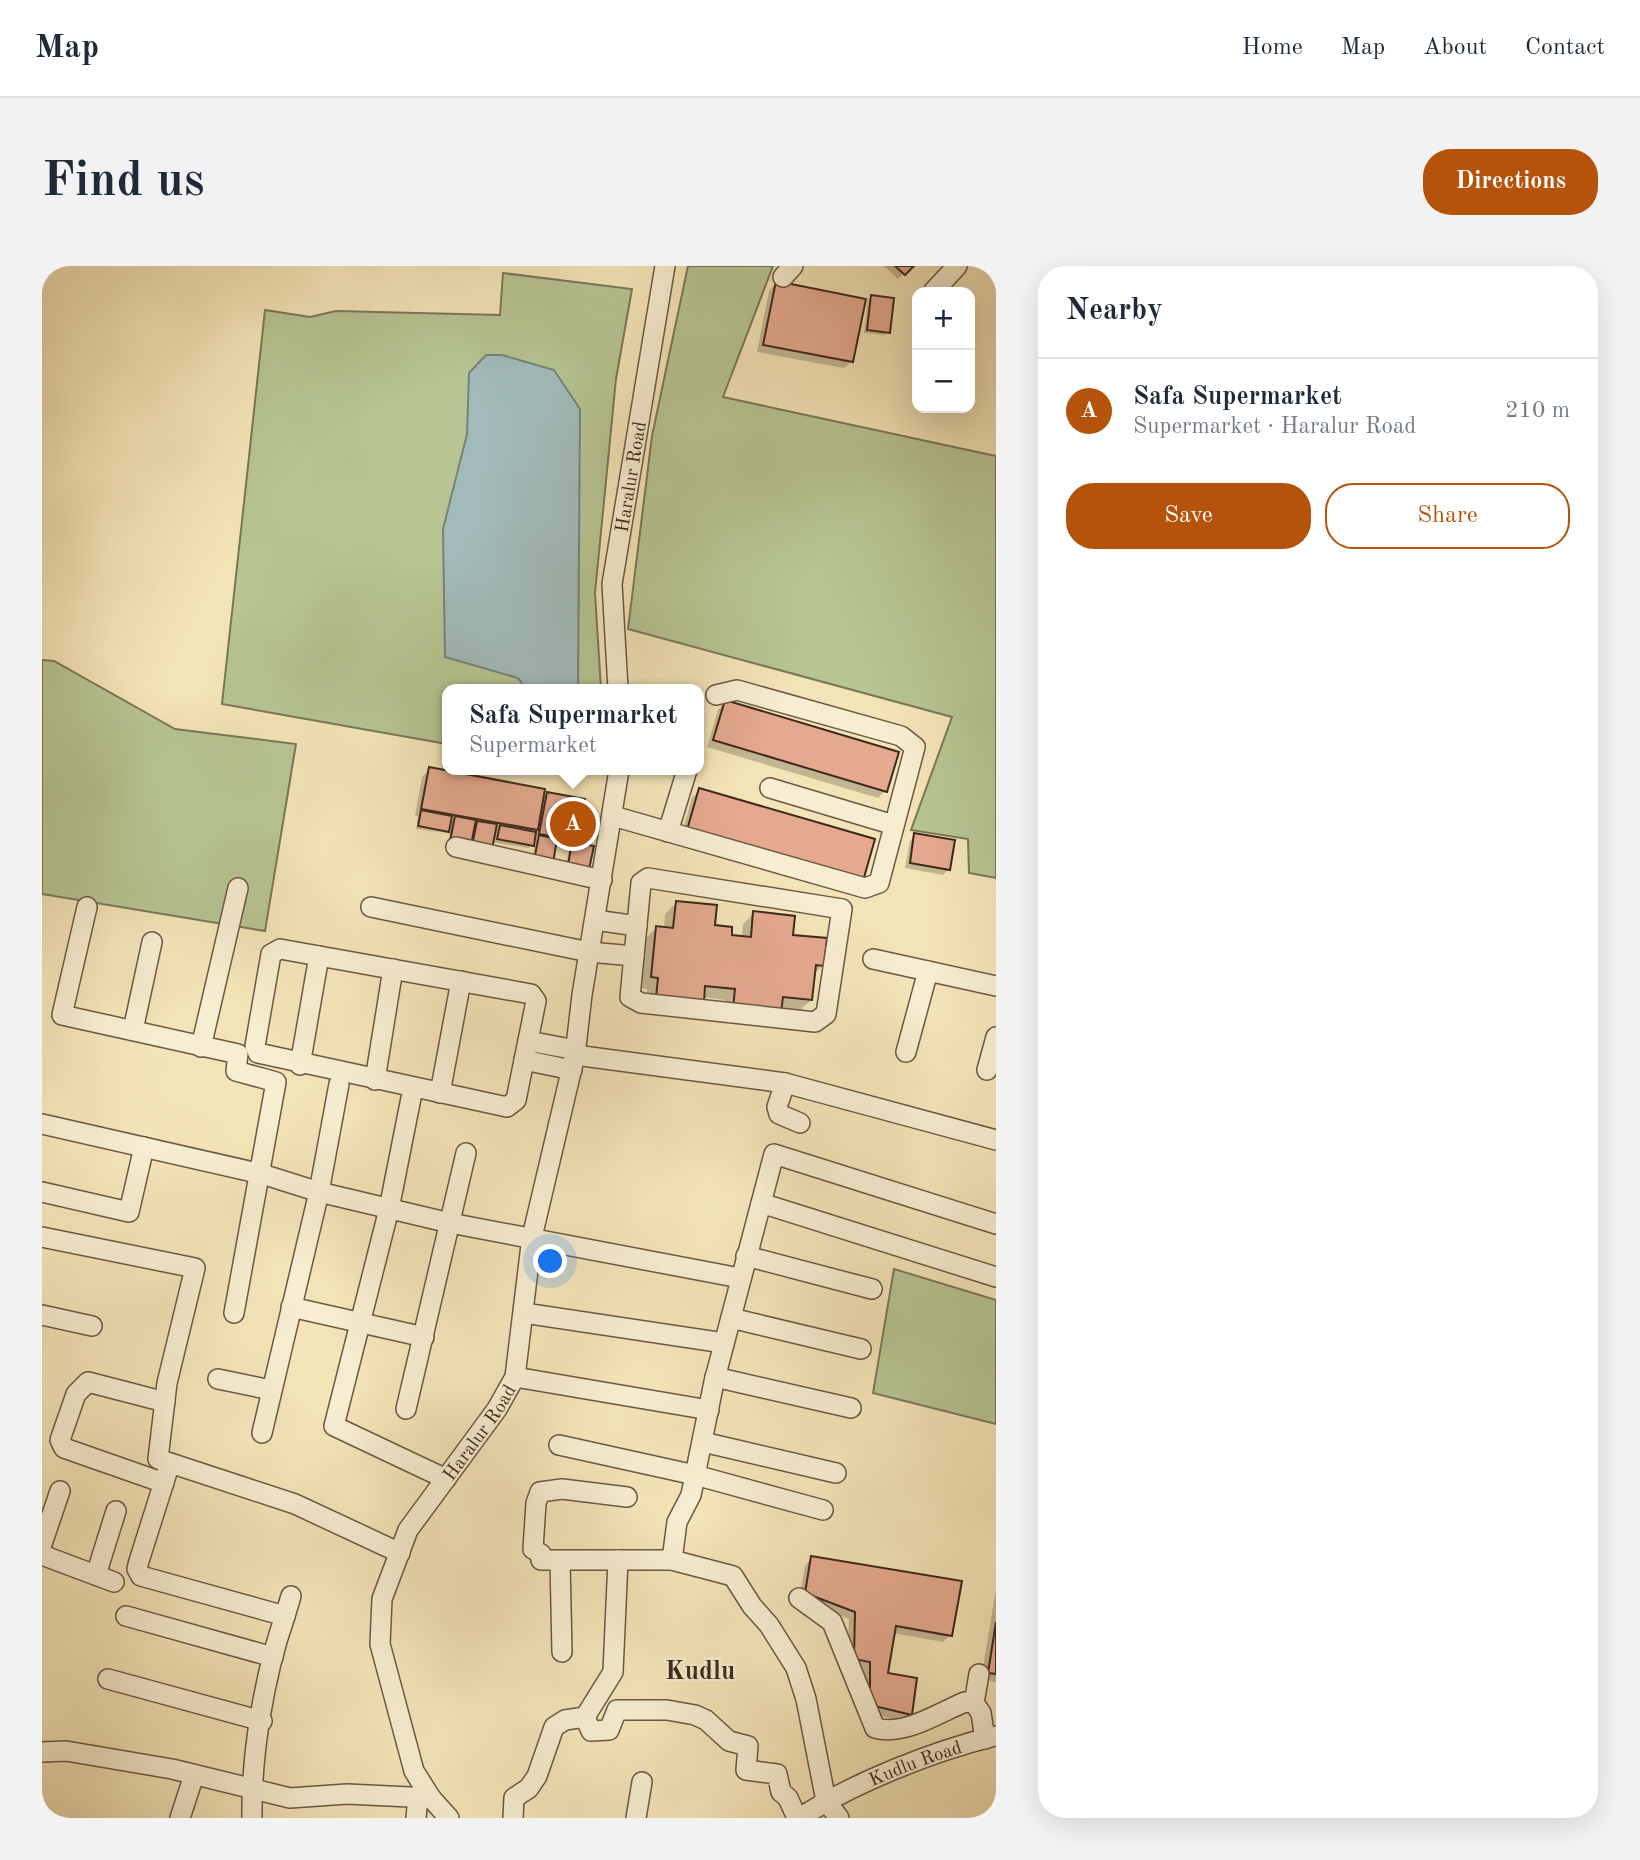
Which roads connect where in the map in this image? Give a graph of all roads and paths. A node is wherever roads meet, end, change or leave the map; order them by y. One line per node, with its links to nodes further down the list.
1 (645, 266): 3 (street)
2 (957, 266): 4 (street)
3 (665, 268): 5 (street, Haralur Road)
4 (938, 287)
5 (618, 684)
6 (716, 695): 11 (street)
7 (618, 775): 10 (street, Haralur Road)
8 (685, 775): 12 (street)
9 (770, 788): 11 (street)
10 (612, 816): 12 (street); 14 (street, Haralur Road)
11 (894, 825): 12 (street)
12 (668, 832)
13 (456, 847): 14 (street)
14 (602, 880): 18 (street, Haralur Road)
15 (238, 888): 31 (street)
16 (87, 907): 29 (street)
17 (371, 907): 21 (street)
18 (595, 920): 19 (street); 21 (street, Haralur Road)
19 (637, 926): 23 (street); 23 (street)
20 (152, 942): 29 (street)
21 (589, 952): 23 (street); 34 (street, Haralur Road)
22 (319, 956): 25 (street); 35 (street); 35 (street)
23 (634, 956)
24 (873, 959): 26 (street)
25 (393, 969): 27 (street); 37 (street)
26 (928, 971): 28 (street); 33 (street)
27 (461, 981): 32 (street); 40 (street)
28 (996, 986)
29 (133, 1030): 31 (street)
30 (996, 1037): 36 (street)
31 (201, 1047): 47 (street)
32 (526, 1050): 34 (street); 40 (street)
33 (906, 1052)
34 (574, 1059): 38 (street); 55 (street, Haralur Road)
35 (300, 1065): 37 (street)
36 (987, 1070)
37 (375, 1080): 40 (street)
38 (785, 1083): 42 (street); 44 (street)
39 (339, 1084): 49 (street)
40 (440, 1093)
41 (411, 1097): 51 (street)
42 (800, 1123)
43 (42, 1124): 45 (street)
44 (996, 1140)
45 (144, 1147): 47 (street); 48 (street)
46 (466, 1153): 52 (street)
47 (262, 1174): 49 (street); 61 (street)
48 (42, 1192)
49 (319, 1192): 51 (street); 60 (street)
50 (761, 1203): 53 (street); 56 (street); 57 (street)
51 (388, 1209): 52 (street); 65 (street)
52 (450, 1223): 55 (street); 67 (street)
53 (996, 1224)
54 (42, 1237): 74 (street)
55 (532, 1237): 58 (street); 62 (street, Haralur Road)
56 (746, 1255): 58 (street); 59 (street)
57 (996, 1277)
58 (740, 1278): 64 (street)
59 (872, 1289)
60 (291, 1307): 65 (street); 73 (street)
61 (234, 1313)
62 (524, 1313): 68 (street); 70 (street, Haralur Road)
63 (42, 1315): 66 (street)
64 (731, 1318): 68 (street); 69 (street)
65 (360, 1322): 67 (street); 84 (street)
66 (92, 1326)
67 (424, 1337): 76 (street)
68 (724, 1343): 71 (street)
69 (861, 1349)
70 (515, 1377): 77 (street); 84 (street, Haralur Road)
71 (715, 1377): 75 (street); 77 (street)
72 (218, 1379): 73 (street)
73 (271, 1390): 78 (street)
74 (165, 1402): 81 (street); 85 (street)
75 (851, 1408)
76 (406, 1409)
77 (709, 1410): 79 (street)
78 (262, 1433)
79 (703, 1442): 82 (street); 83 (street)
80 (559, 1445): 83 (street)
81 (170, 1463): 85 (street); 91 (street)
82 (836, 1473)
83 (695, 1475): 88 (street); 94 (street)
84 (446, 1479): 91 (street, Haralur Road)
85 (164, 1483): 99 (street)
86 (60, 1492): 90 (street)
87 (627, 1497): 95 (street)
88 (823, 1510)
89 (117, 1511): 92 (street)
90 (42, 1544)
91 (400, 1552): 112 (street, Haralur Road)
92 (42, 1555)
93 (618, 1560): 94 (street); 95 (street); 105 (street)
94 (673, 1560): 113 (street)
95 (560, 1561): 100 (street)
96 (291, 1596): 99 (street)
97 (799, 1598): 104 (street)
98 (126, 1616): 101 (street)
99 (285, 1616): 101 (street)
100 (562, 1652)
101 (273, 1657): 106 (street)
102 (979, 1674): 104 (street)
103 (108, 1679): 106 (street)
104 (974, 1703): 107 (street)
105 (584, 1717): 118 (street); 120 (street)
106 (262, 1721): 111 (street)
107 (990, 1737): 113 (street, Kudlu Road)
108 (42, 1752): 109 (street)
109 (194, 1775): 111 (street); 114 (street)
110 (642, 1782): 119 (street)
111 (251, 1789): 112 (street); 115 (street)
112 (424, 1797): 116 (street); 117 (street, Haralur Road)
113 (826, 1801): 120 (street, Kudlu Road); 121 (street)
114 (180, 1818)
115 (252, 1818)
116 (416, 1818)
117 (449, 1818)
118 (513, 1818)
119 (636, 1818)
120 (799, 1818)
121 (839, 1818)

